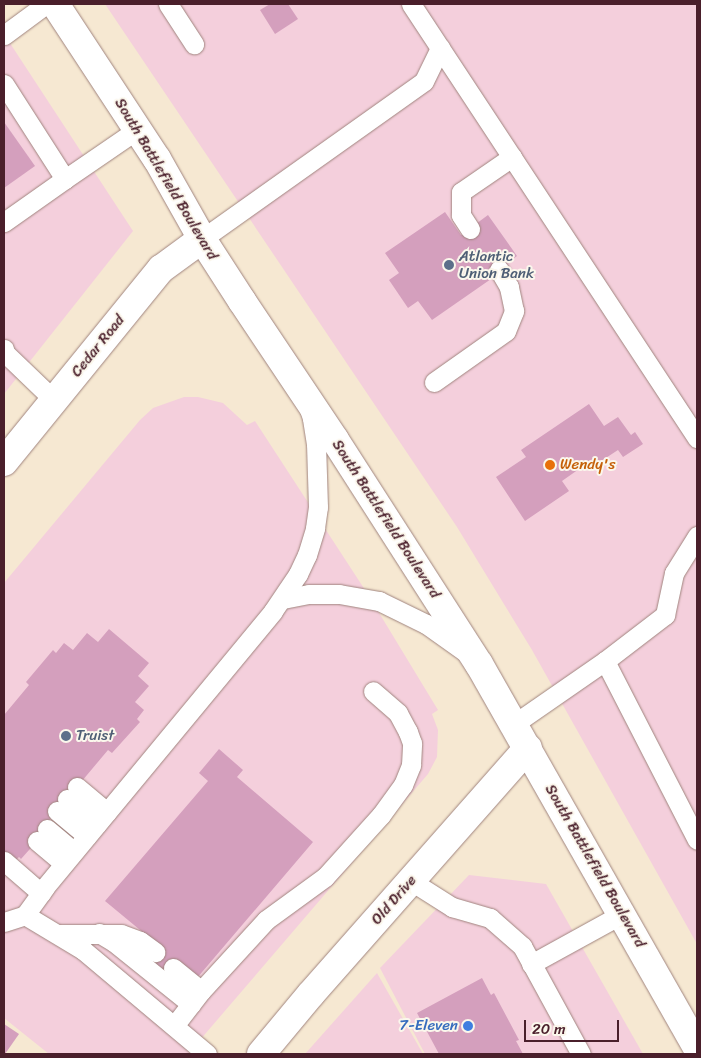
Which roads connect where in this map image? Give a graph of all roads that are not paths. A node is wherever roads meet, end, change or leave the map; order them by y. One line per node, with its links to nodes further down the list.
1 (46, 4): 5 (lane)
2 (55, 4): 9 (main road, South Battlefield Boulevard)
3 (168, 4): 6 (lane)
4 (411, 4): 7 (lane)
5 (4, 35)
6 (194, 44)
7 (440, 48): 10 (lane); 14 (lane)
8 (4, 84): 11 (lane)
9 (138, 129): 11 (lane); 14 (main road, South Battlefield Boulevard)
10 (512, 158): 13 (lane); 20 (lane)
11 (65, 178): 12 (lane)
12 (4, 222)
13 (470, 229)
14 (202, 239): 18 (main road, South Battlefield Boulevard); 19 (main road, Cedar Road)
15 (499, 270): 17 (lane)
16 (4, 352): 19 (lane)
17 (434, 382)
18 (298, 384): 23 (lane); 25 (main road, South Battlefield Boulevard)
19 (54, 400): 21 (main road, Cedar Road)
20 (697, 438)
21 (4, 462)
22 (697, 536): 24 (lane)
23 (282, 599): 25 (lane); 29 (lane)
24 (605, 661): 27 (lane); 31 (lane)
25 (479, 664): 27 (main road, South Battlefield Boulevard)
26 (373, 691): 44 (lane)
27 (514, 724): 28 (main road, South Battlefield Boulevard)
28 (528, 748): 34 (main road, Old Drive); 36 (main road, South Battlefield Boulevard)
29 (97, 824): 29 (lane); 32 (lane)
30 (42, 835): 32 (lane)
31 (697, 840)
32 (69, 858): 35 (lane)
33 (4, 861): 35 (lane)
34 (411, 881): 42 (lane); 48 (main road, Old Drive)
35 (41, 893): 37 (lane)
36 (622, 914): 42 (lane); 46 (main road, South Battlefield Boulevard)
37 (26, 915): 38 (lane); 40 (lane)
38 (4, 922)
39 (98, 933): 40 (lane); 41 (lane); 44 (lane)
40 (59, 934): 45 (lane)
41 (155, 952)
42 (531, 964): 49 (lane)
43 (173, 968): 44 (lane)
44 (196, 998): 45 (lane)
45 (174, 1026): 47 (lane)
46 (694, 1035)
47 (207, 1054)
48 (261, 1054)
49 (581, 1054)

